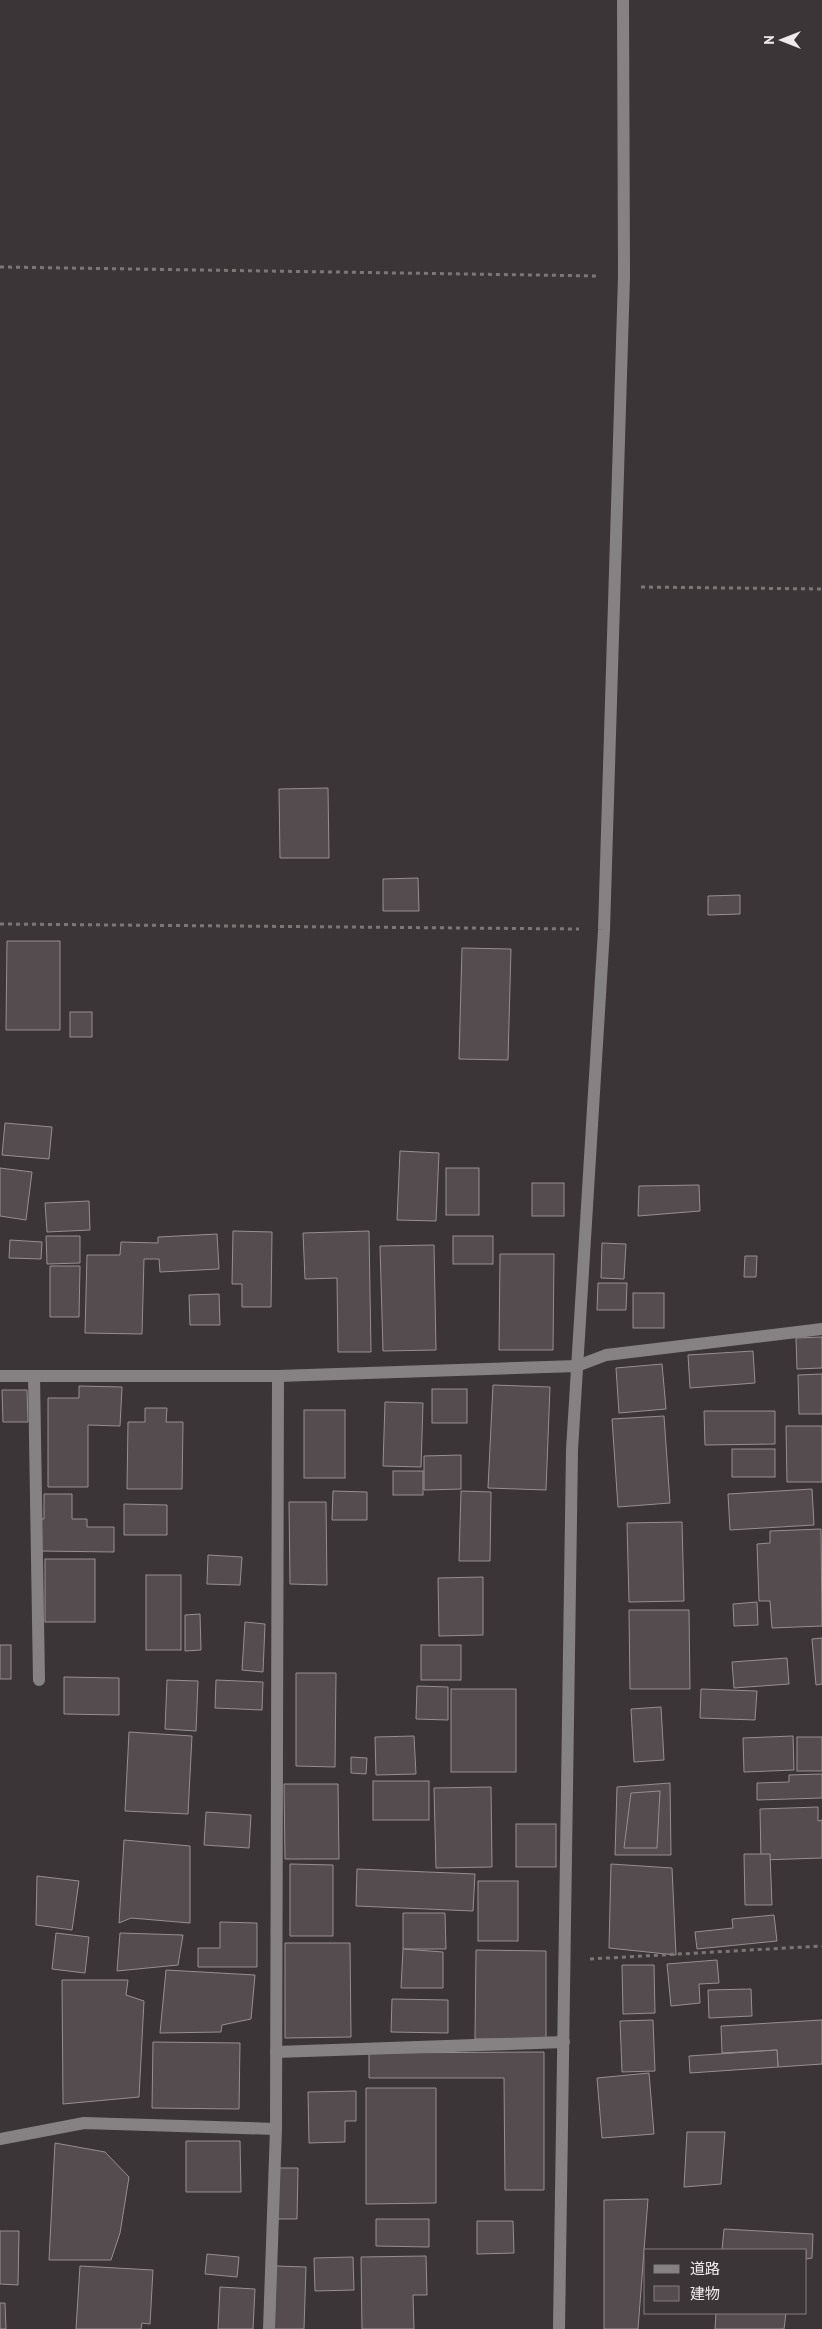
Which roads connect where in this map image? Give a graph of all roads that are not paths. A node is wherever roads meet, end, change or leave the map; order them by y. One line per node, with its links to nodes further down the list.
1 (623, 0): 3 (street)
2 (822, 1329): 3 (street)
3 (578, 1366): 6 (street); 8 (street)
4 (0, 1376): 5 (street)
5 (34, 1376): 6 (street); 7 (street)
6 (278, 1376): 9 (street)
7 (39, 1680)
8 (564, 2042): 9 (street); 13 (street)
9 (276, 2052): 10 (street)
10 (276, 2129): 11 (street); 12 (street)
11 (0, 2138)
12 (268, 2329)
13 (559, 2329)

